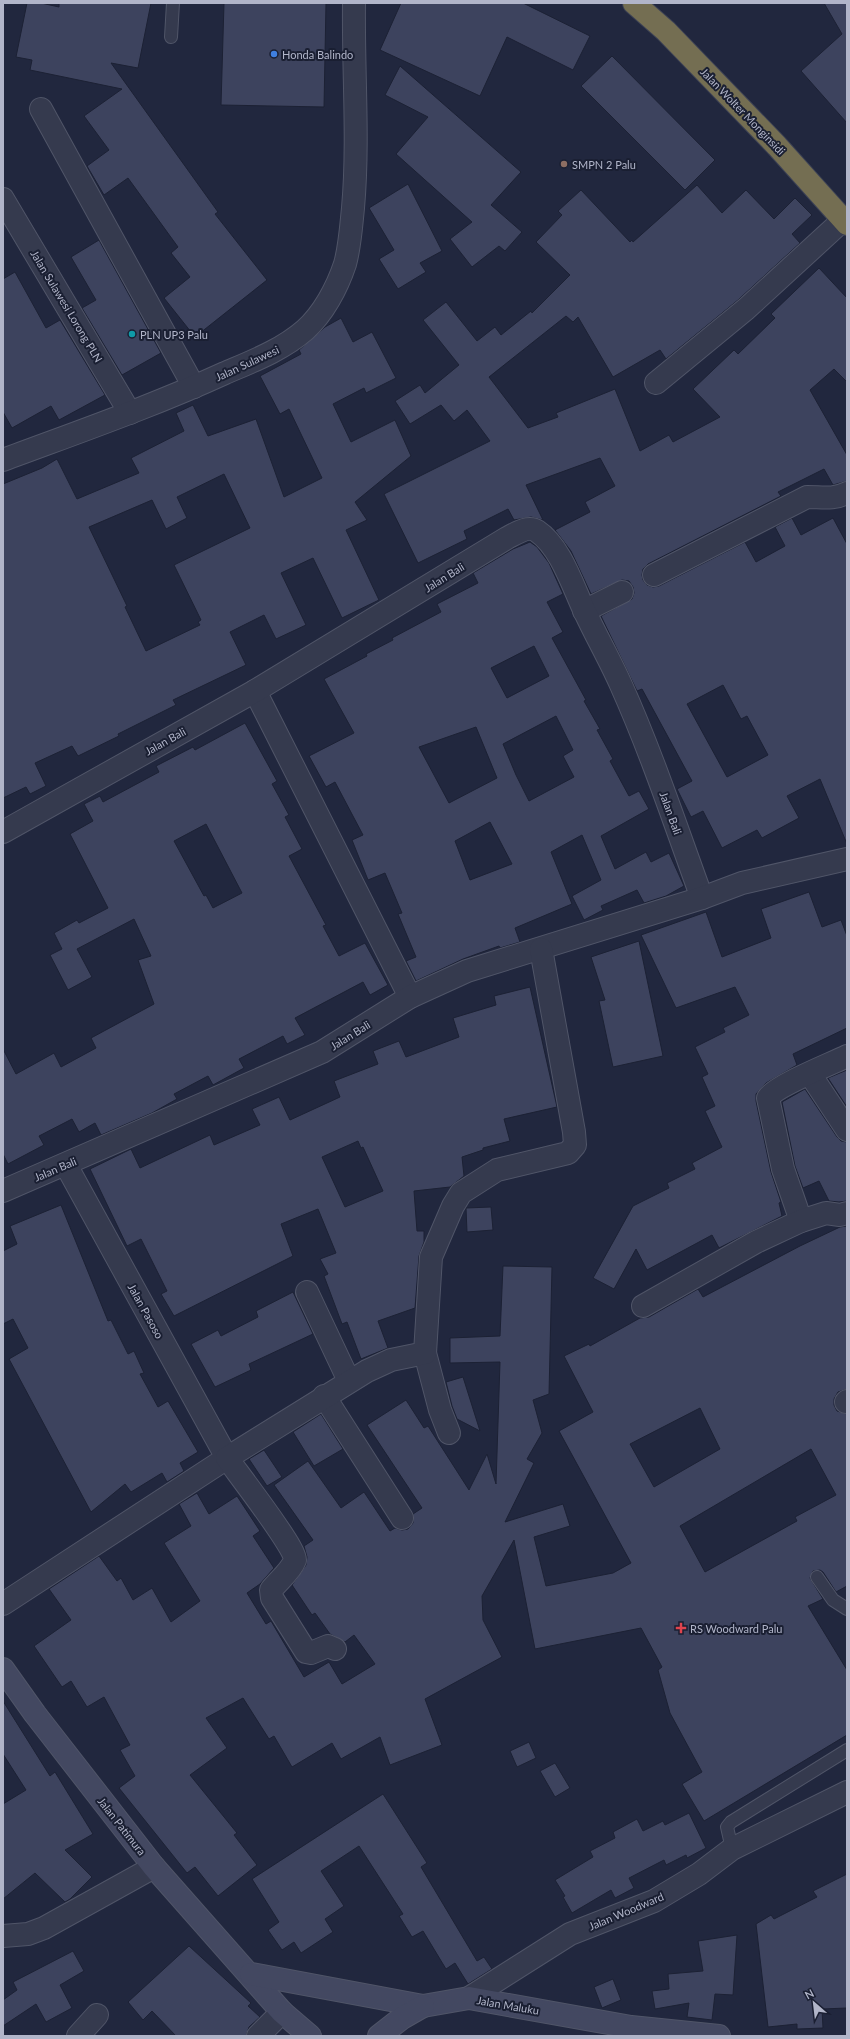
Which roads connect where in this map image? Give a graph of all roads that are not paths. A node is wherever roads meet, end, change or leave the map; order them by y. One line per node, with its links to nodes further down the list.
1 (173, 3): 4 (lane)
2 (354, 3): 9 (street, Jalan Sulawesi)
3 (634, 3): 7 (highway, Jalan Wolter Monginsidi)
4 (170, 37)
5 (41, 109): 9 (street)
6 (3, 199): 10 (street, Jalan Sulawesi Lorong PLN)
7 (845, 222): 8 (street)
8 (656, 383)
9 (194, 387): 10 (street, Jalan Sulawesi)
10 (130, 413): 11 (street, Jalan Sulawesi)
11 (3, 460)
12 (847, 493): 13 (street)
13 (654, 575)
14 (622, 592): 15 (street)
15 (584, 611): 16 (street, Jalan Bali); 19 (street, Jalan Bali)
16 (256, 691): 17 (street, Jalan Bali); 21 (street)
17 (3, 832)
18 (847, 859): 19 (street, Jalan Bali)
19 (702, 898): 20 (street, Jalan Bali)
20 (541, 949): 21 (street, Jalan Bali); 31 (street)
21 (410, 997): 25 (street, Jalan Bali)
22 (847, 1056): 23 (street)
23 (810, 1074): 24 (street); 28 (street)
24 (847, 1130)
25 (66, 1165): 26 (street, Jalan Bali); 35 (street, Jalan Pasoso)
26 (3, 1191)
27 (847, 1213): 28 (street)
28 (801, 1221): 30 (street)
29 (307, 1292): 32 (street)
30 (643, 1306)
31 (425, 1351): 32 (street); 34 (street)
32 (349, 1380): 33 (street)
33 (324, 1396): 35 (street); 36 (street)
34 (449, 1433)
35 (227, 1458): 38 (street); 40 (street, Jalan Pasoso)
36 (402, 1518)
37 (817, 1577): 39 (lane)
38 (3, 1604)
39 (847, 1609)
40 (335, 1650)
41 (3, 1669): 45 (main road, Jalan Patimura)
42 (847, 1750): 44 (lane)
43 (847, 1792): 44 (street, Jalan Woodward)
44 (732, 1849): 48 (street, Jalan Woodward)
45 (154, 1867): 46 (street); 47 (main road, Jalan Patimura)
46 (3, 1936)
47 (251, 1974): 49 (main road, Jalan Maluku); 50 (main road, Jalan Patimura)
48 (469, 1998): 49 (main road, Jalan Maluku); 56 (main road, Jalan Maluku)
49 (423, 2006): 55 (main road)
50 (282, 2012): 53 (street); 54 (main road, Jalan Patimura)
51 (97, 2015): 52 (street)
52 (78, 2036)
53 (258, 2036)
54 (310, 2036)
55 (379, 2036)
56 (719, 2036)

